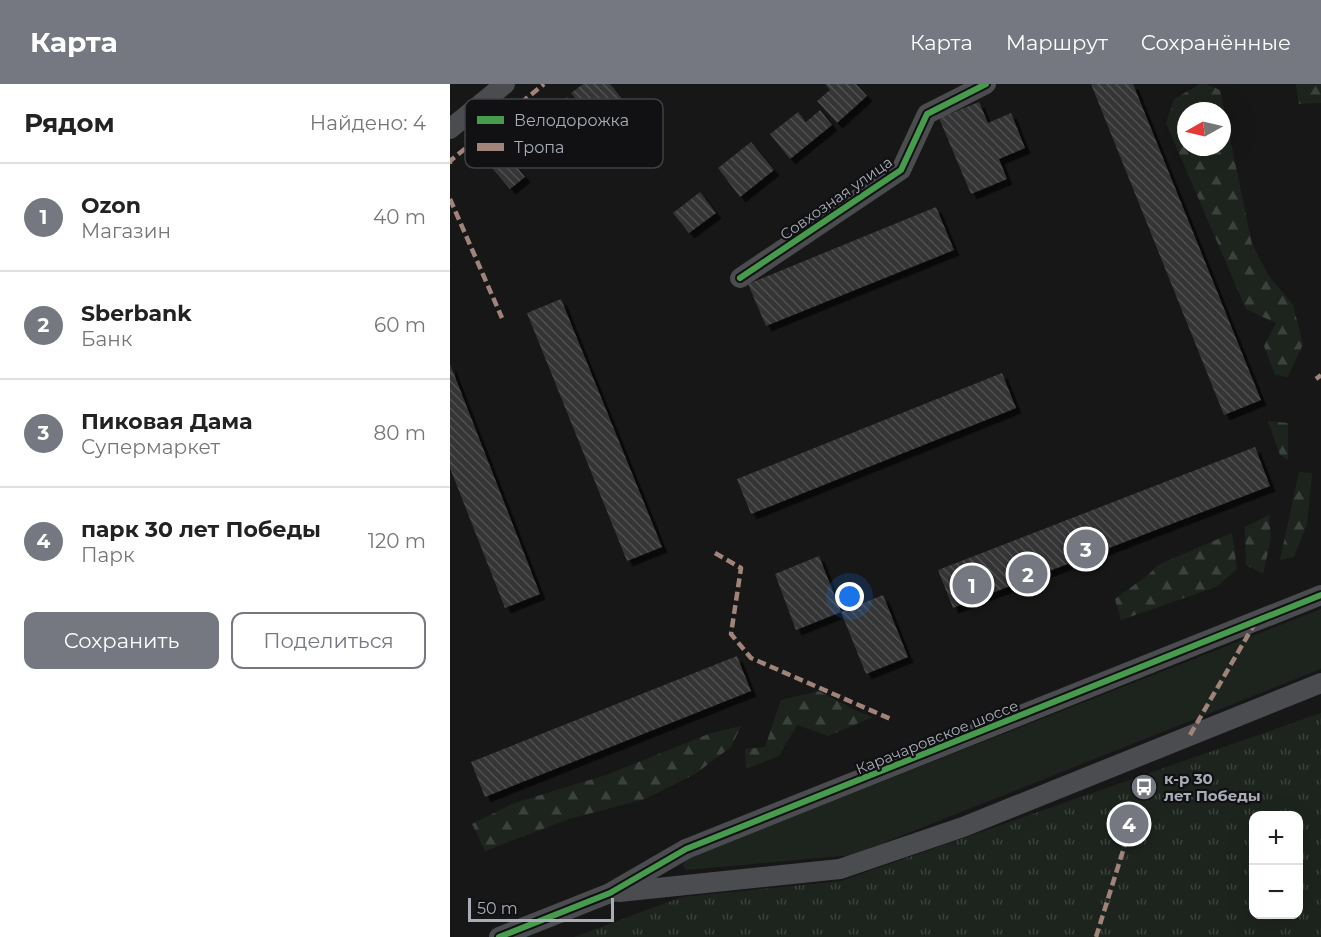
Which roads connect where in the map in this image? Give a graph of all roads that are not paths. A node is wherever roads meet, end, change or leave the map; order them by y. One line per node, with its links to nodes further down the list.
1 (506, 84): 3 (street)
2 (986, 84): 6 (street, Совхозная улица)
3 (487, 99)
4 (465, 117): 5 (street)
5 (450, 129)
6 (740, 278)
7 (1321, 595): 9 (street, Карачаровское шоссе)
8 (1321, 683): 9 (street, Карачаровское шоссе)
9 (610, 893): 10 (street, Карачаровское шоссе)
10 (499, 937)

